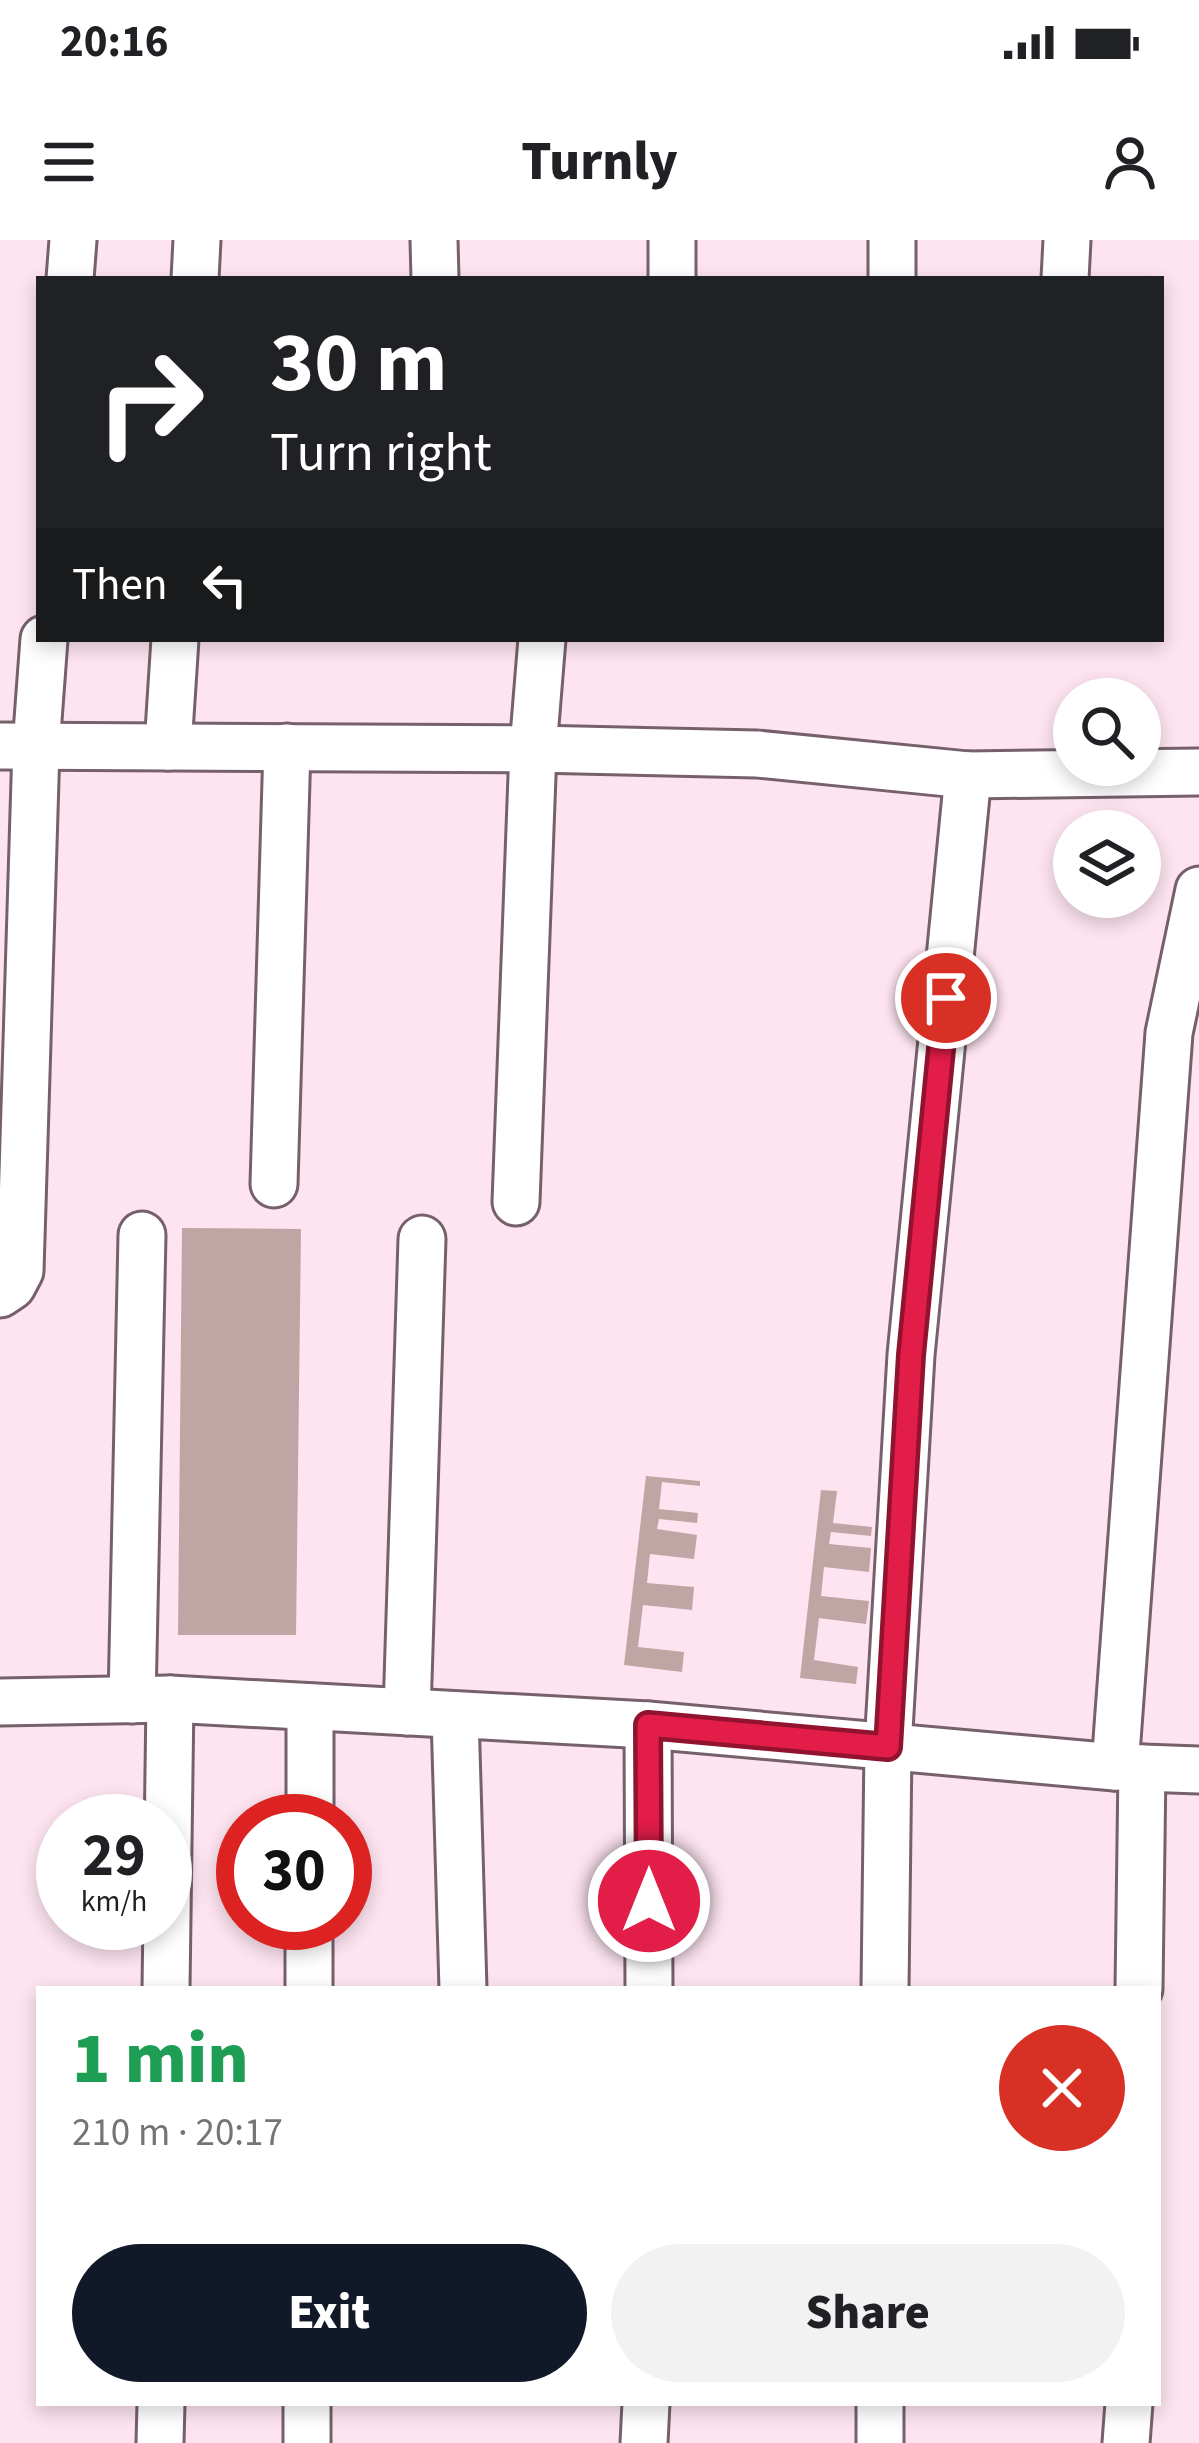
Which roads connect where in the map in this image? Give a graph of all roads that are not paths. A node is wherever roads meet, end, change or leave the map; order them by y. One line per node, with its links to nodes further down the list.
1 (73, 240): 7 (street)
2 (197, 240): 8 (street)
3 (434, 240): 9 (street)
4 (672, 240): 10 (street)
5 (892, 240): 11 (street)
6 (1067, 240): 12 (street)
7 (70, 276)
8 (195, 276)
9 (435, 276)
10 (672, 276)
11 (892, 276)
12 (1065, 276)
13 (43, 642): 16 (street)
14 (175, 642): 17 (street)
15 (542, 642): 19 (street)
16 (18, 746): 17 (street); 27 (street)
17 (169, 747): 18 (street)
18 (287, 747): 19 (street); 23 (street)
19 (533, 749): 21 (street); 24 (street)
20 (1199, 772): 21 (street)
21 (968, 775): 34 (street)
22 (1199, 890): 35 (street)
23 (274, 1184)
24 (516, 1202)
25 (142, 1235): 28 (street)
26 (422, 1239): 31 (street)
27 (0, 1294)
28 (151, 1700): 29 (street); 30 (street); 39 (street)
29 (0, 1702)
30 (310, 1707): 31 (street); 37 (street)
31 (407, 1712): 32 (street)
32 (455, 1715): 33 (street); 41 (street)
33 (648, 1725): 34 (street); 42 (street)
34 (888, 1747): 35 (street); 43 (street)
35 (1129, 1767): 36 (street); 44 (street)
36 (1199, 1770)
37 (310, 1794)
38 (309, 1950): 40 (street)
39 (166, 1986)
40 (309, 1986)
41 (463, 1986)
42 (649, 1986)
43 (885, 1986)
44 (1139, 1986)
45 (161, 2406): 50 (street)
46 (307, 2406): 51 (street)
47 (646, 2406): 52 (street)
48 (880, 2406): 53 (street)
49 (1129, 2406): 54 (street)
50 (160, 2443)
51 (307, 2443)
52 (644, 2443)
53 (880, 2443)
54 (1126, 2443)

